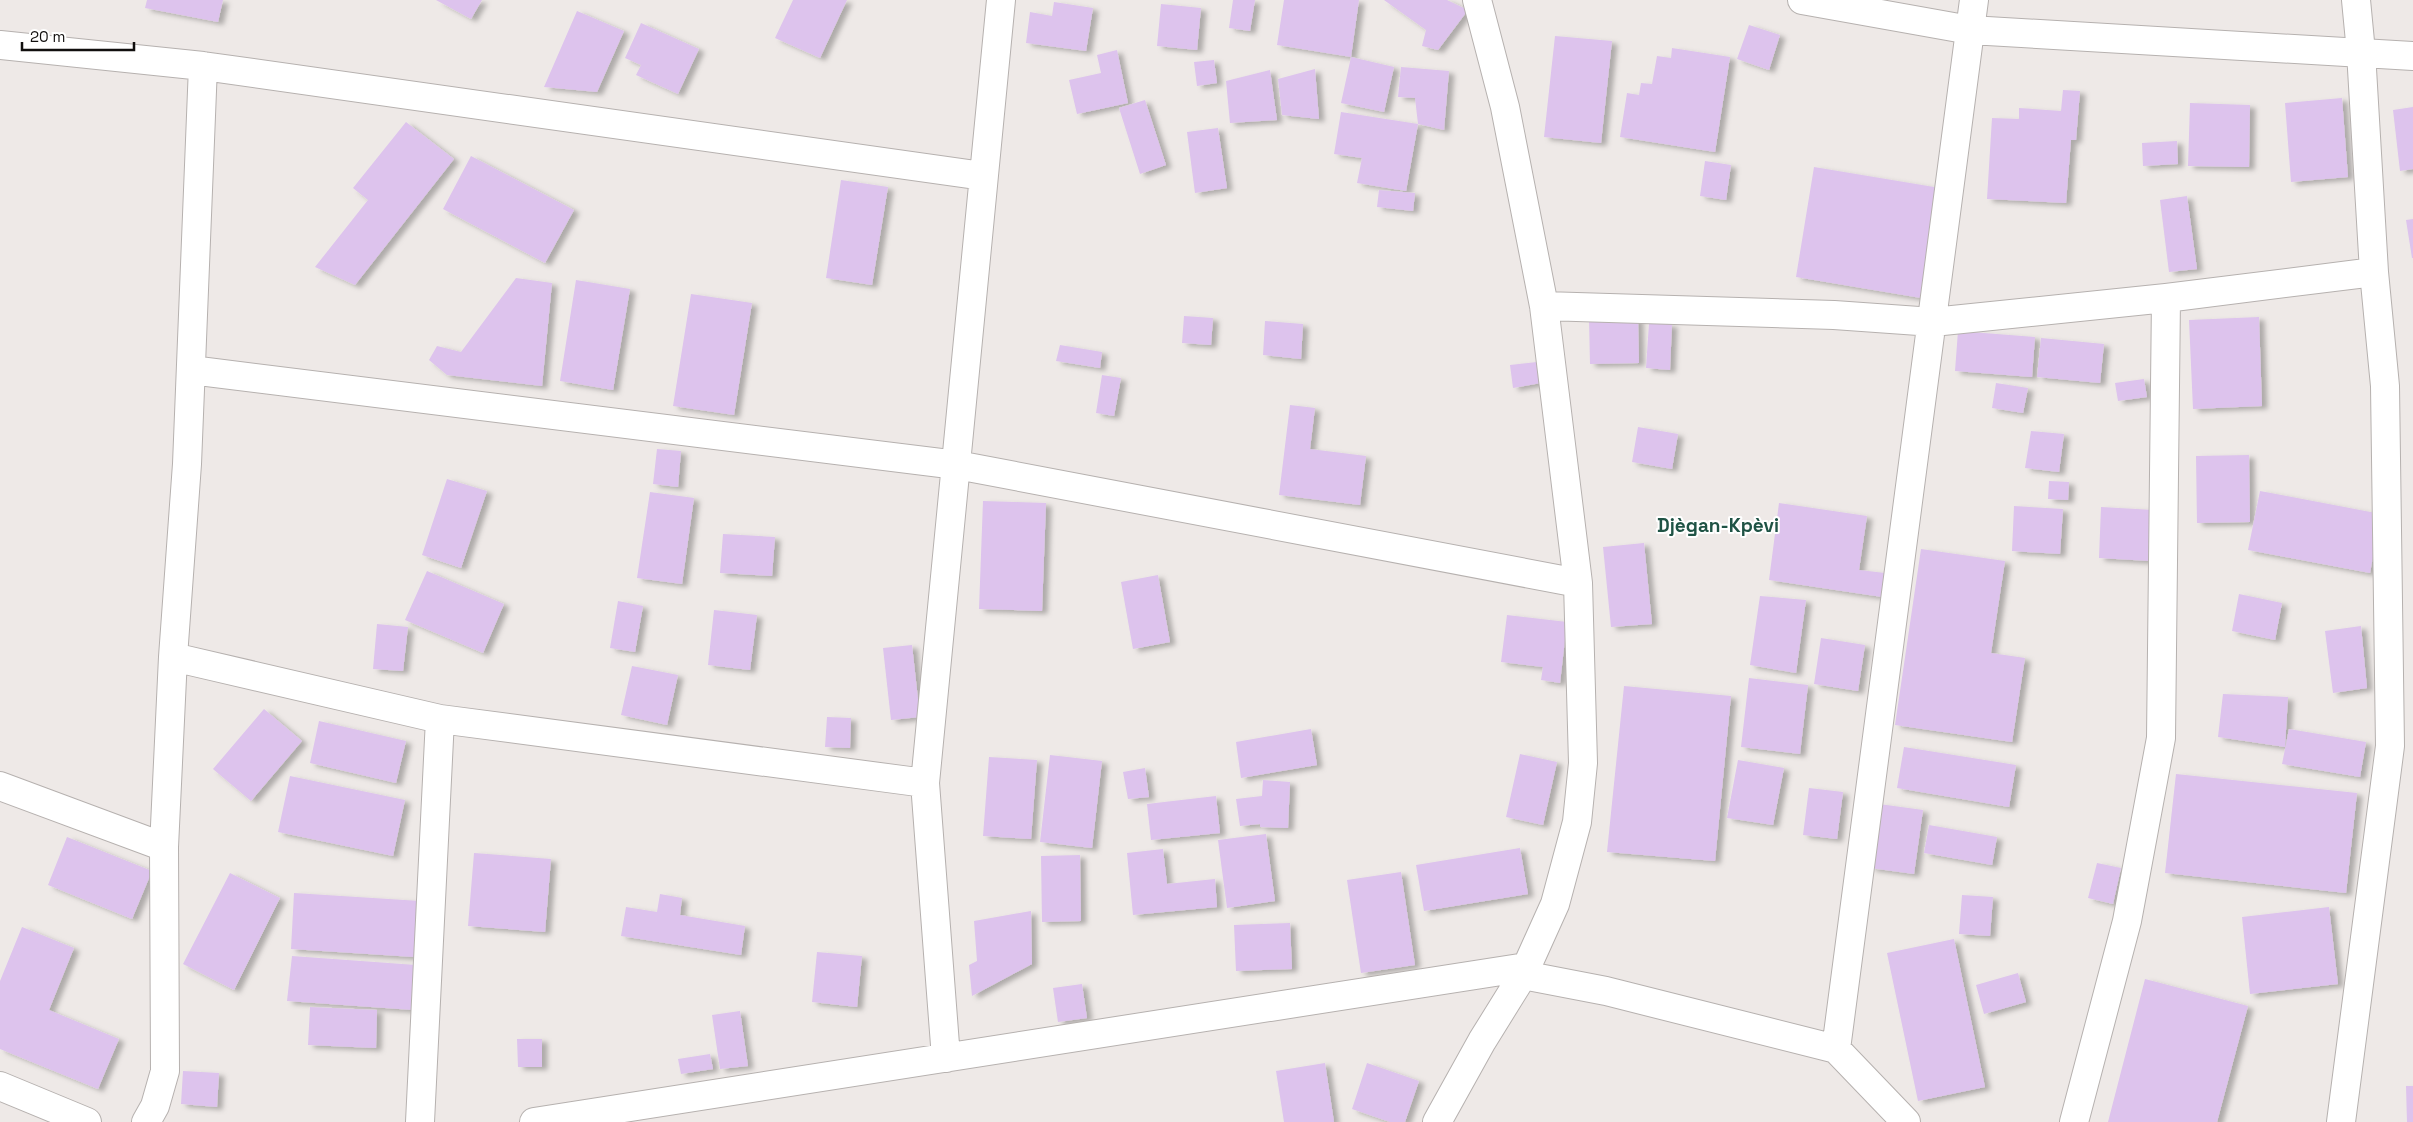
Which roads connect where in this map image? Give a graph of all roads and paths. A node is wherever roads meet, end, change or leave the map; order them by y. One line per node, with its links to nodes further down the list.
1 (1001, 0): 11 (street)
2 (1477, 0): 14 (street)
3 (1802, 0): 6 (street)
4 (1974, 0): 6 (street)
5 (2356, 0): 8 (street)
6 (1970, 30): 8 (street); 15 (street)
7 (0, 45): 10 (street)
8 (2361, 52): 9 (street); 12 (street)
9 (2413, 56)
10 (202, 66): 11 (street); 16 (street)
11 (983, 176): 17 (street)
12 (2374, 272): 13 (street); 35 (street)
13 (2166, 298): 15 (street); 34 (street)
14 (1544, 306): 15 (street); 18 (street)
15 (1933, 322): 25 (street)
16 (190, 370): 17 (street); 19 (street)
17 (957, 465): 18 (street); 21 (street)
18 (1578, 583): 24 (street)
19 (174, 657): 20 (street); 23 (street)
20 (440, 719): 21 (street); 30 (street)
21 (925, 783): 26 (street)
22 (0, 786): 23 (street)
23 (164, 847): 29 (street)
24 (1525, 971): 25 (street); 26 (street); 32 (street)
25 (1836, 1049): 33 (street)
26 (946, 1058): 31 (street)
27 (0, 1086): 28 (street)
28 (87, 1122)
29 (146, 1122)
30 (420, 1122)
31 (534, 1122)
32 (1437, 1122)
33 (1906, 1122)
34 (2074, 1122)
35 (2341, 1122)

